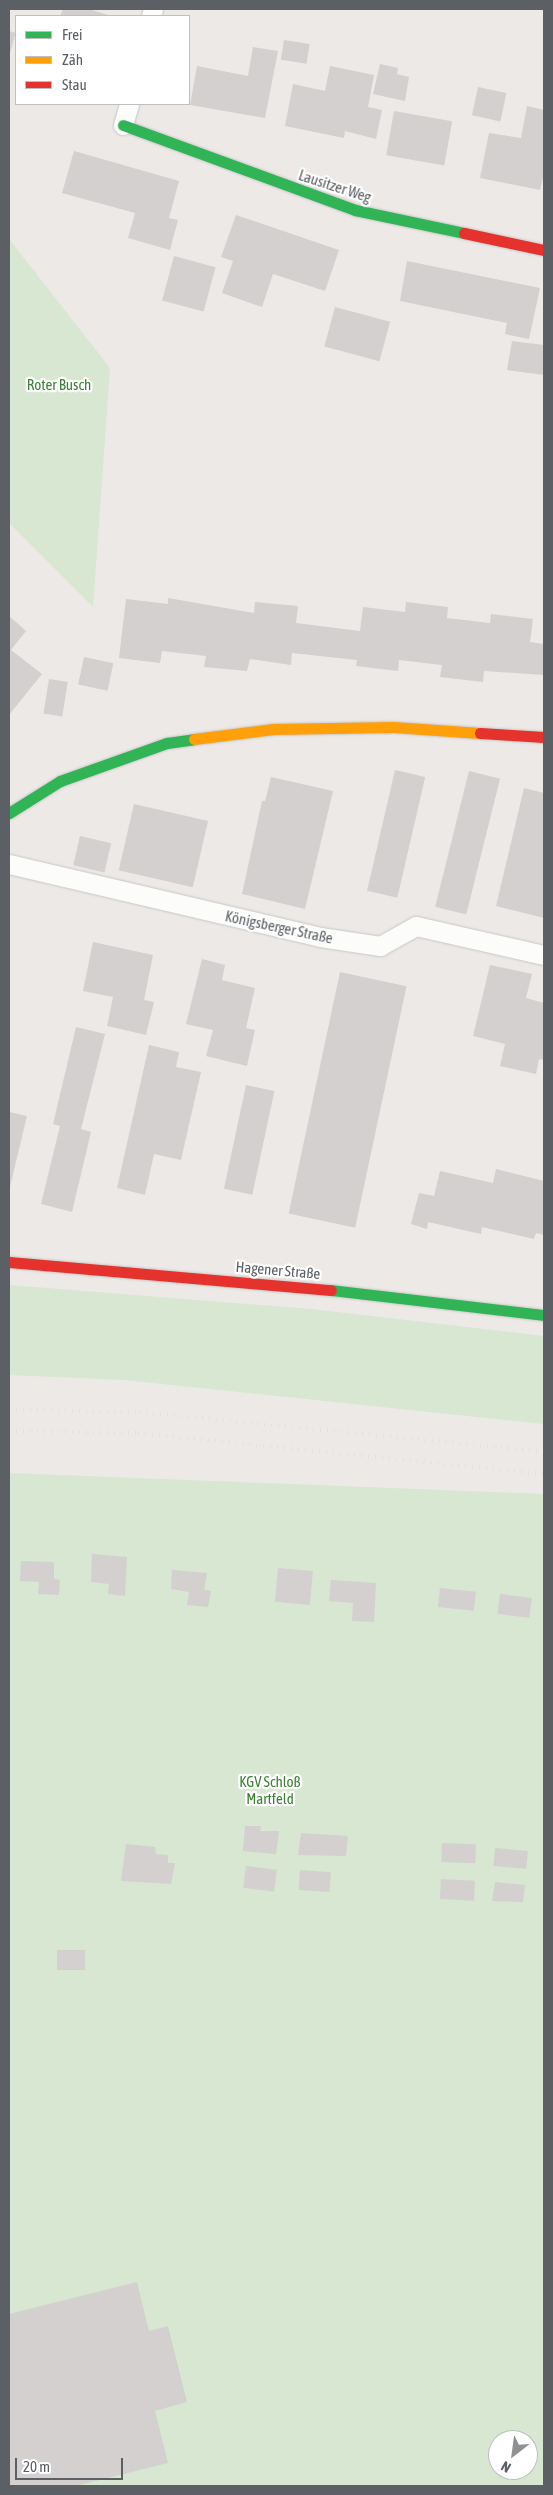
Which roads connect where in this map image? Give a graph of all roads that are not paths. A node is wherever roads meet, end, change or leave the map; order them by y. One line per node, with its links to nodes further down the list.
1 (129, 105): 2 (lane)
2 (123, 125): 3 (street, Lausitzer Weg)
3 (544, 250)
4 (544, 737): 5 (street)
5 (9, 813)
6 (9, 864): 7 (lane, Königsberger Straße)
7 (544, 955)
8 (9, 1262): 9 (street, Hagener Straße)
9 (544, 1315)

